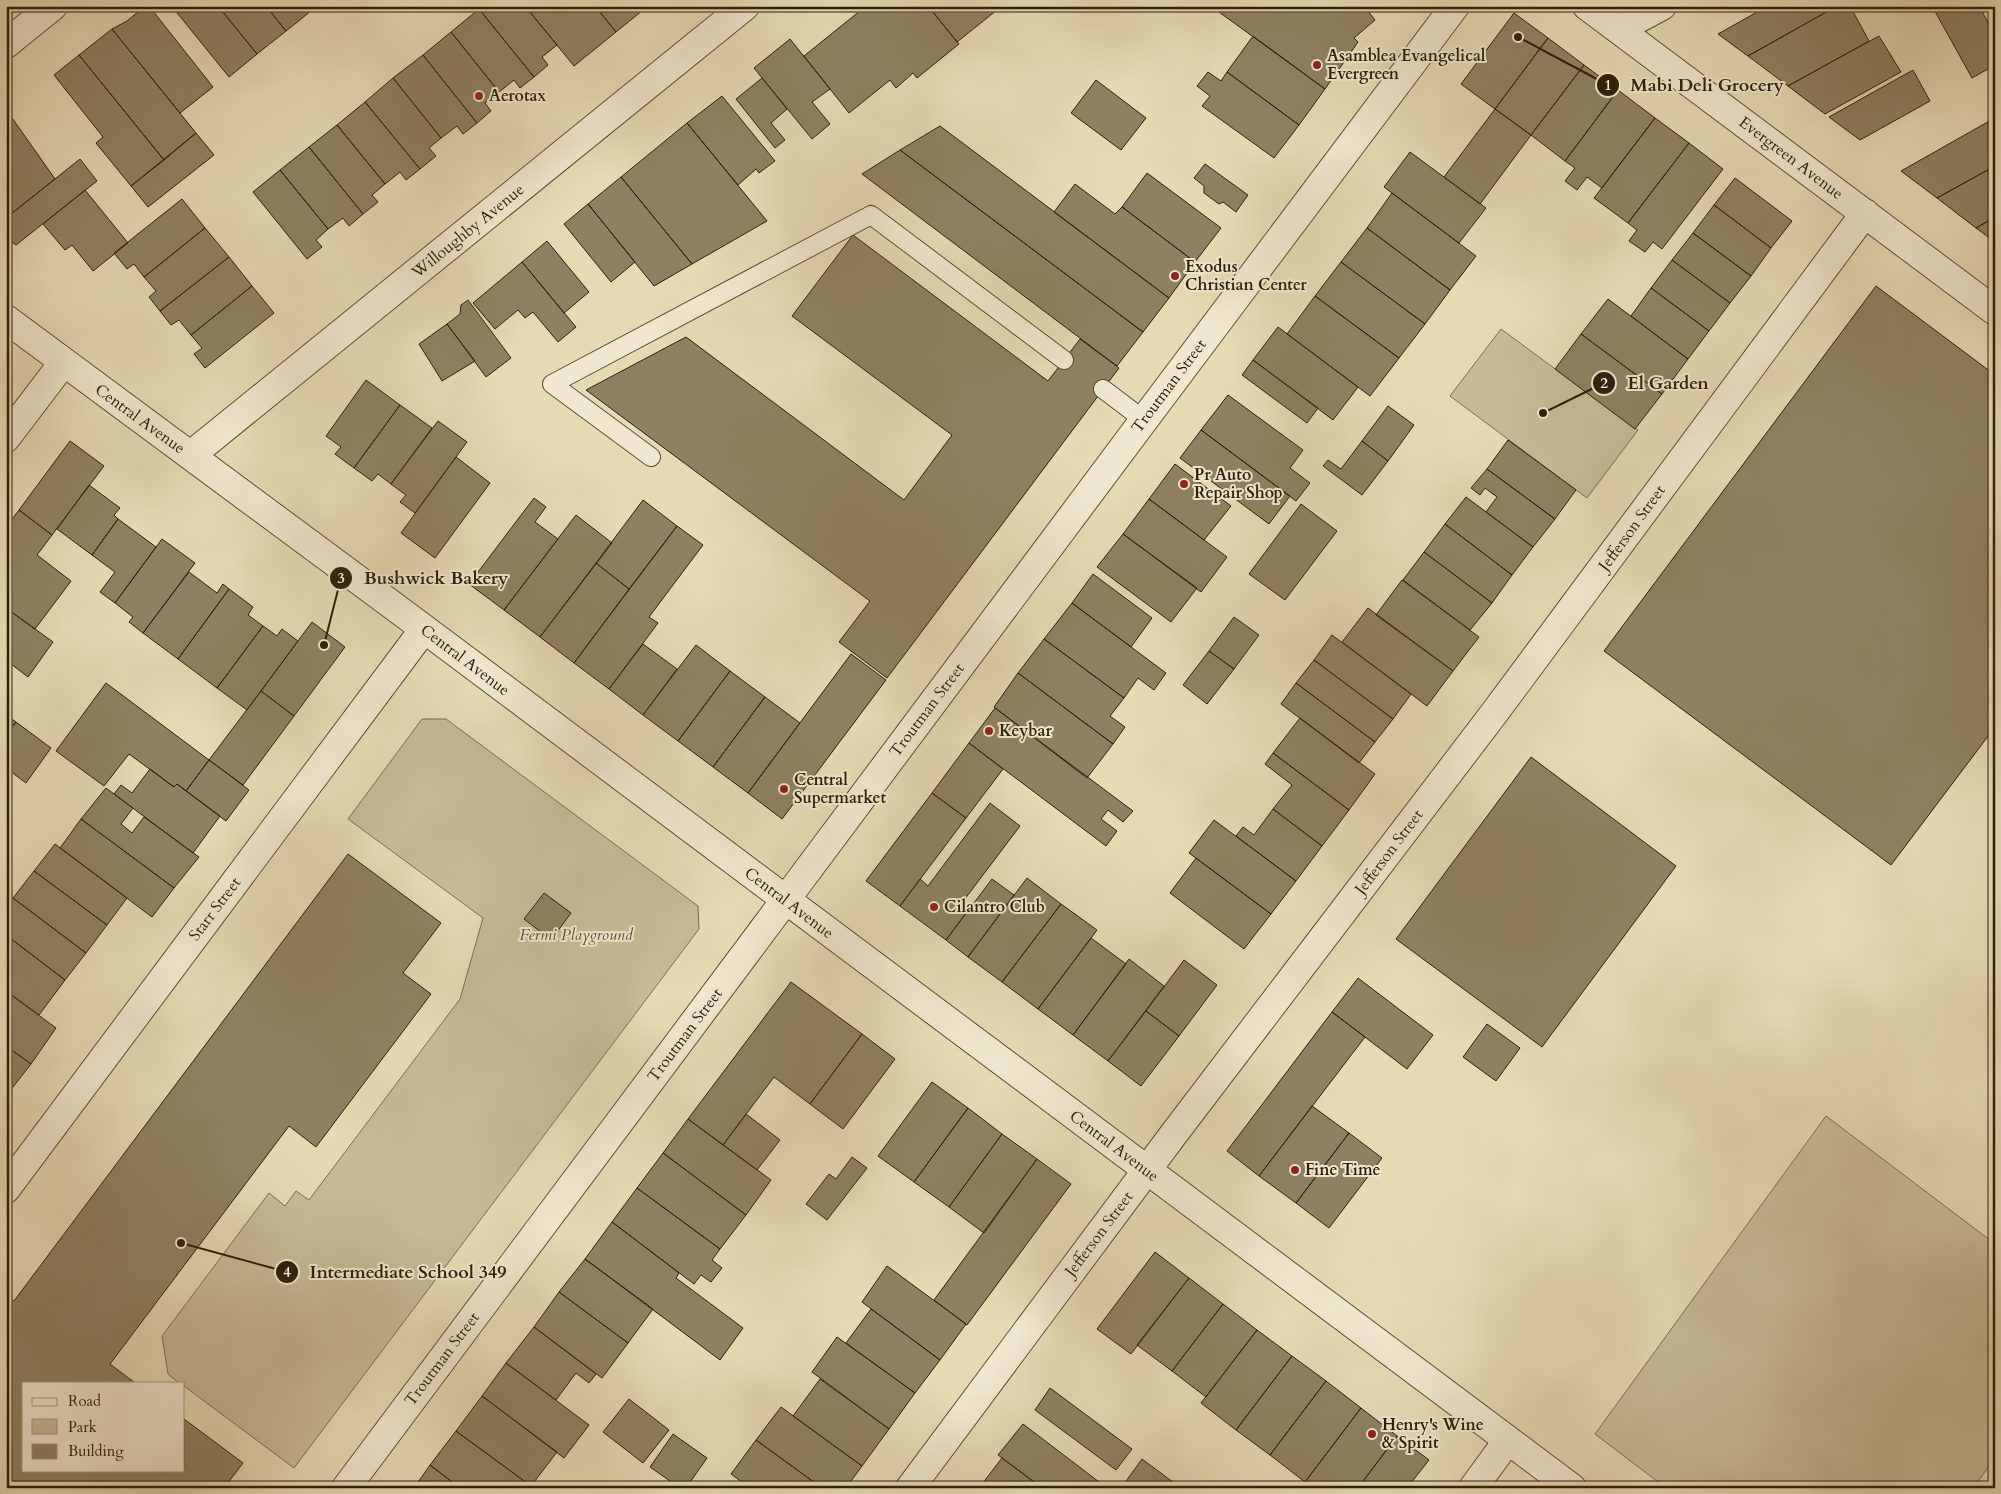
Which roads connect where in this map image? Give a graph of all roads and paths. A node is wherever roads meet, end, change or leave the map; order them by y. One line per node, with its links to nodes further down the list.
1 (53, 6): 7 (street)
2 (745, 6): 16 (street, Willoughby Avenue)
3 (1456, 6): 14 (street, Troutman Street)
4 (1588, 6): 6 (street, Evergreen Avenue)
5 (1662, 6): 6 (street)
6 (1620, 29): 8 (street, Evergreen Avenue)
7 (6, 44)
8 (1865, 213): 9 (street, Evergreen Avenue); 20 (street, Jefferson Street)
9 (1995, 311)
10 (6, 319): 12 (street, Central Avenue)
11 (1064, 360): 17 (lane)
12 (63, 363): 15 (street); 16 (street, Central Avenue)
13 (1103, 389): 14 (lane)
14 (1144, 420): 19 (street, Troutman Street)
15 (6, 438)
16 (190, 455): 18 (street, Central Avenue)
17 (651, 457)
18 (424, 629): 19 (street, Central Avenue); 21 (street, Starr Street)
19 (786, 900): 20 (street, Central Avenue); 23 (street, Troutman Street)
20 (1147, 1170): 22 (street, Central Avenue); 24 (street, Jefferson Street)
21 (6, 1189)
22 (1508, 1440): 25 (street); 26 (street, Central Avenue)
23 (346, 1488)
24 (910, 1488)
25 (1473, 1488)
26 (1572, 1488)

